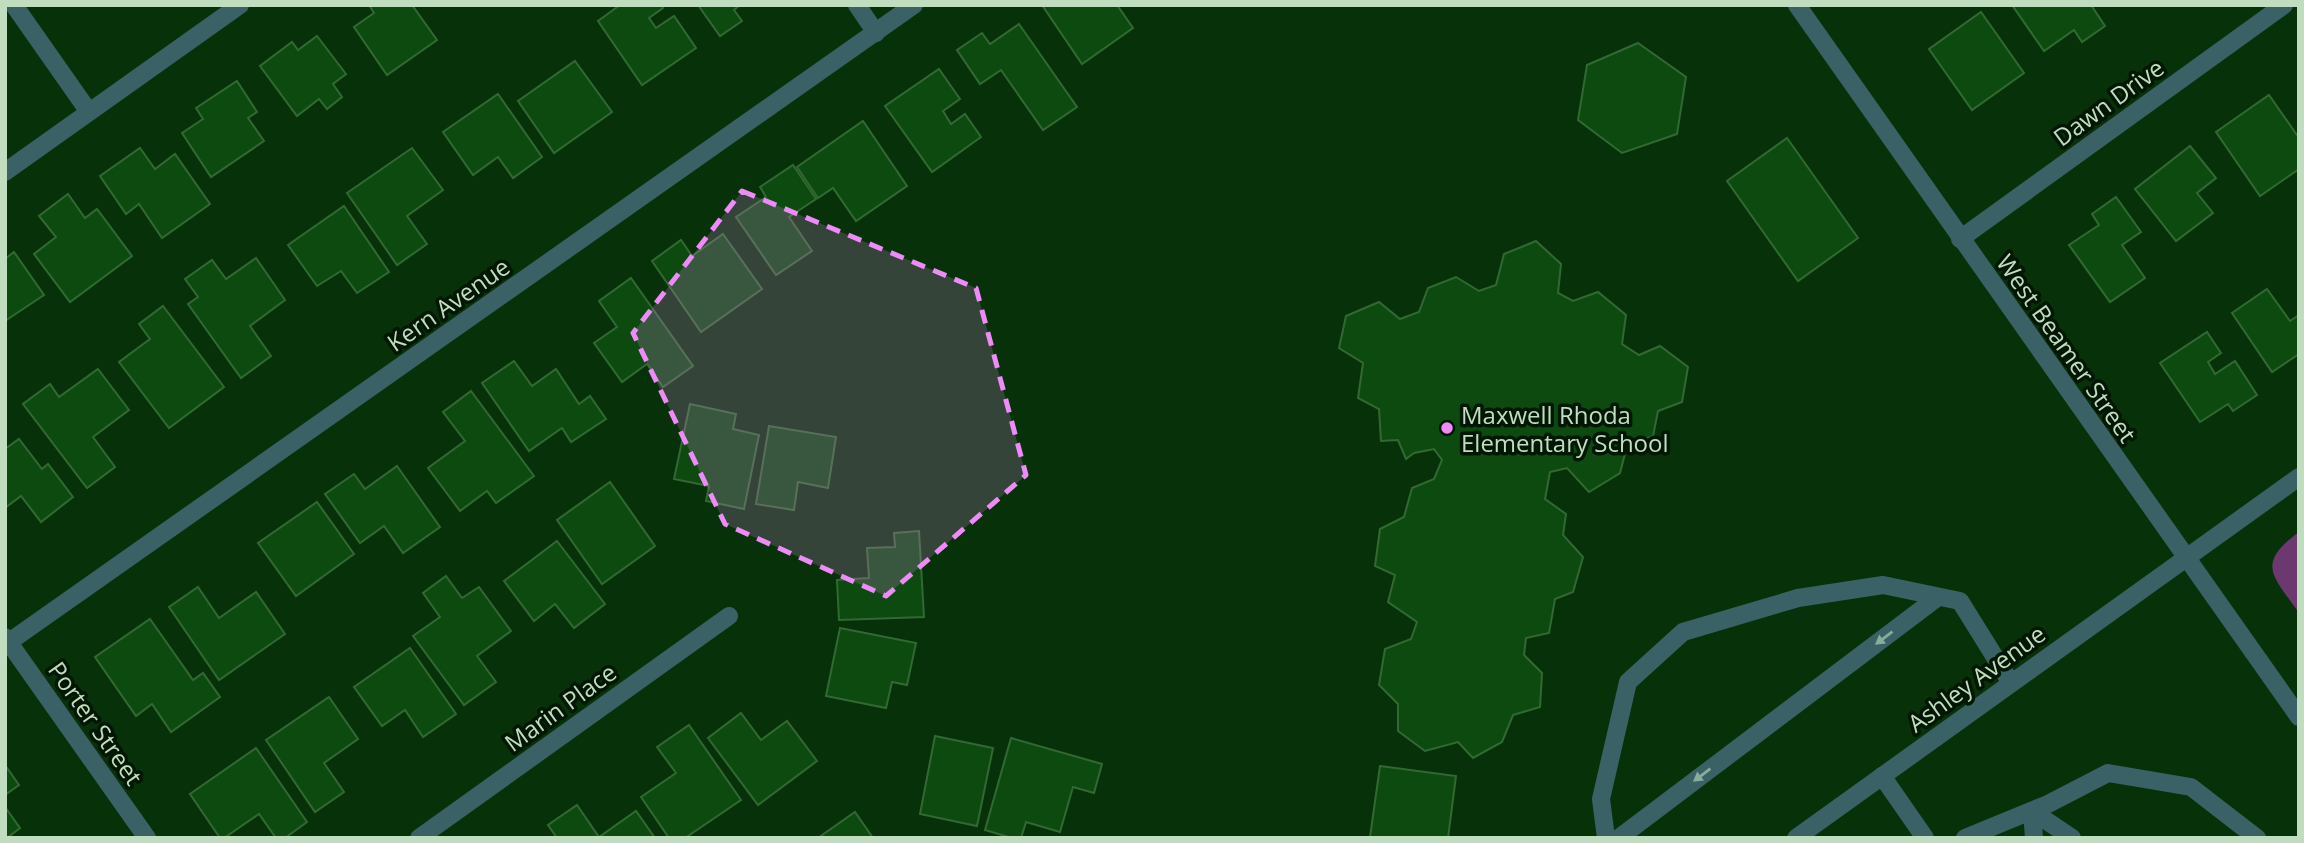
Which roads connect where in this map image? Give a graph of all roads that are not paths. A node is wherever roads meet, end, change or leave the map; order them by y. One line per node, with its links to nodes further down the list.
1 (14, 5): 8 (street)
2 (240, 5): 8 (street)
3 (857, 5): 7 (street)
4 (914, 5): 7 (street, Kern Avenue)
5 (1797, 5): 10 (street, West Beamer Street)
6 (2284, 5): 10 (street, Dawn Drive)
7 (876, 33): 15 (street, Kern Avenue)
8 (89, 112): 9 (street)
9 (5, 172)
10 (1960, 239): 12 (street, West Beamer Street)
11 (2299, 477): 12 (street, Ashley Avenue)
12 (2185, 558): 16 (street, Ashley Avenue); 17 (street, West Beamer Street)
13 (1938, 597): 16 (street); 22 (street); 23 (street, one-way to 23)
14 (729, 616): 21 (street, Marin Place)
15 (7, 639): 20 (street, Porter Street)
16 (2011, 684): 18 (street, Ashley Avenue)
17 (2299, 718)
18 (1882, 776): 24 (street, Ashley Avenue); 25 (street)
19 (2032, 811): 26 (street); 27 (street); 28 (street); 29 (street)
20 (147, 838)
21 (419, 838)
22 (1606, 838)
23 (1619, 838)
24 (1796, 838)
25 (1925, 838)
26 (1965, 838)
27 (2034, 838)
28 (2072, 838)
29 (2257, 838)

